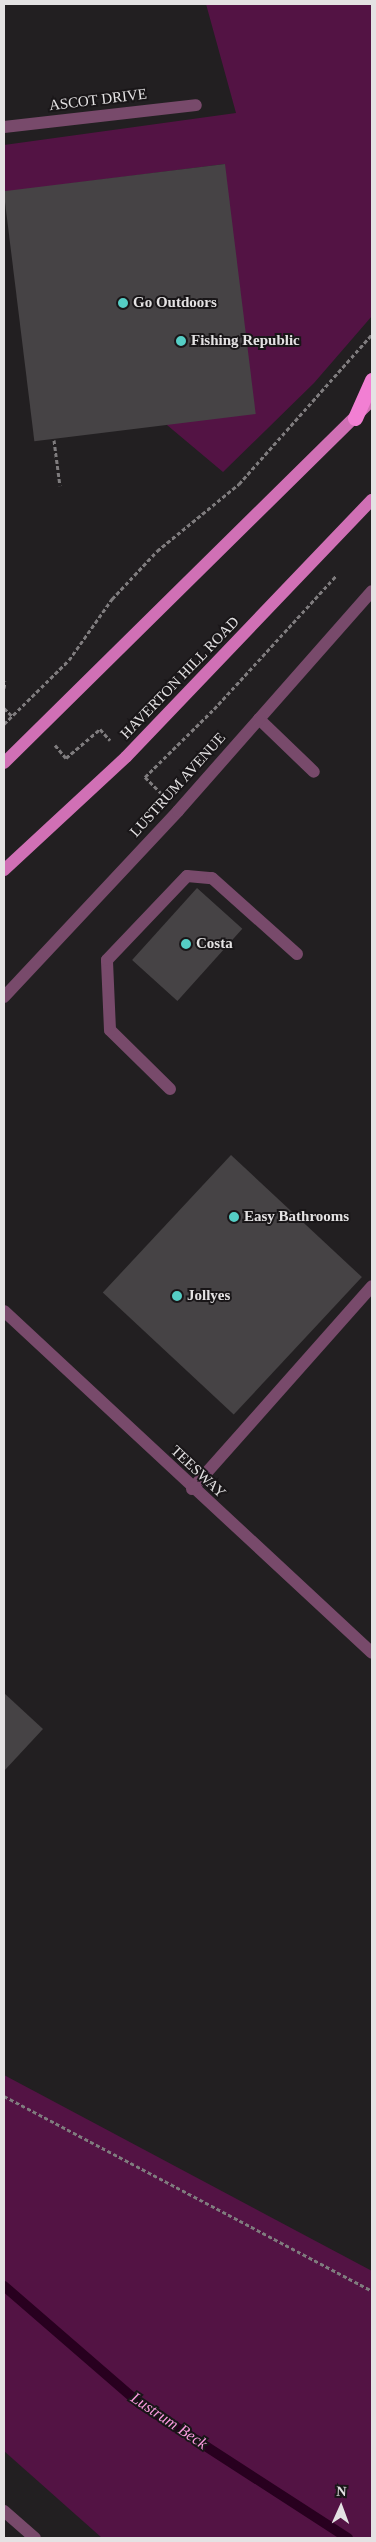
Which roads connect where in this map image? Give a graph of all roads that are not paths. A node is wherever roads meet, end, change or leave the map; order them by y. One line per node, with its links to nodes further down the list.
1 (196, 105): 2 (street, ASCOT DRIVE)
2 (4, 127)
3 (372, 380): 5 (highway)
4 (372, 400): 5 (main road)
5 (355, 418): 9 (main road)
6 (372, 500): 11 (main road, HAVERTON HILL ROAD)
7 (371, 596): 8 (street, LUSTRUM AVENUE)
8 (259, 719): 10 (street); 13 (street, LUSTRUM AVENUE)
9 (4, 763)
10 (314, 772)
11 (4, 870)
12 (297, 954): 14 (street)
13 (4, 998)
14 (170, 1089)
15 (372, 1286): 17 (street)
16 (4, 1311): 17 (street, TEESWAY)
17 (192, 1489): 18 (street, TEESWAY)
18 (372, 1653)
19 (4, 2511): 20 (street)
20 (35, 2538)

